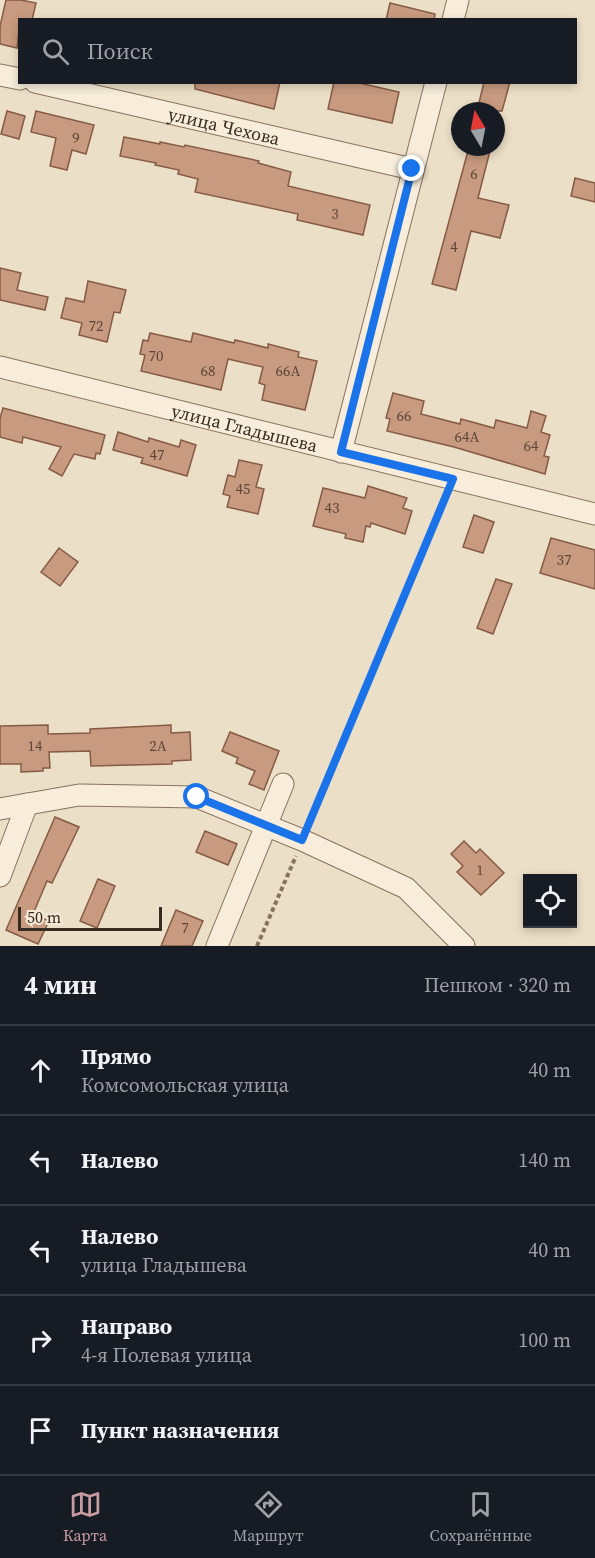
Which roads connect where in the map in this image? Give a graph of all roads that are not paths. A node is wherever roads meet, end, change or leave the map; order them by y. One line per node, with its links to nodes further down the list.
1 (458, 0): 2 (street)
2 (454, 18)
3 (0, 75): 4 (street)
4 (18, 79)
5 (44, 84): 7 (street, улица Чехова)
6 (435, 84): 7 (street)
7 (412, 169): 9 (street)
8 (0, 367): 9 (street, улица Гладышева)
9 (341, 452): 10 (street, улица Гладышева)
10 (595, 514)
11 (283, 784): 14 (street)
12 (27, 804): 13 (street); 14 (street); 15 (street)
13 (0, 809)
14 (268, 826): 16 (street); 17 (street)
15 (0, 876)
16 (217, 946)
17 (464, 946)

